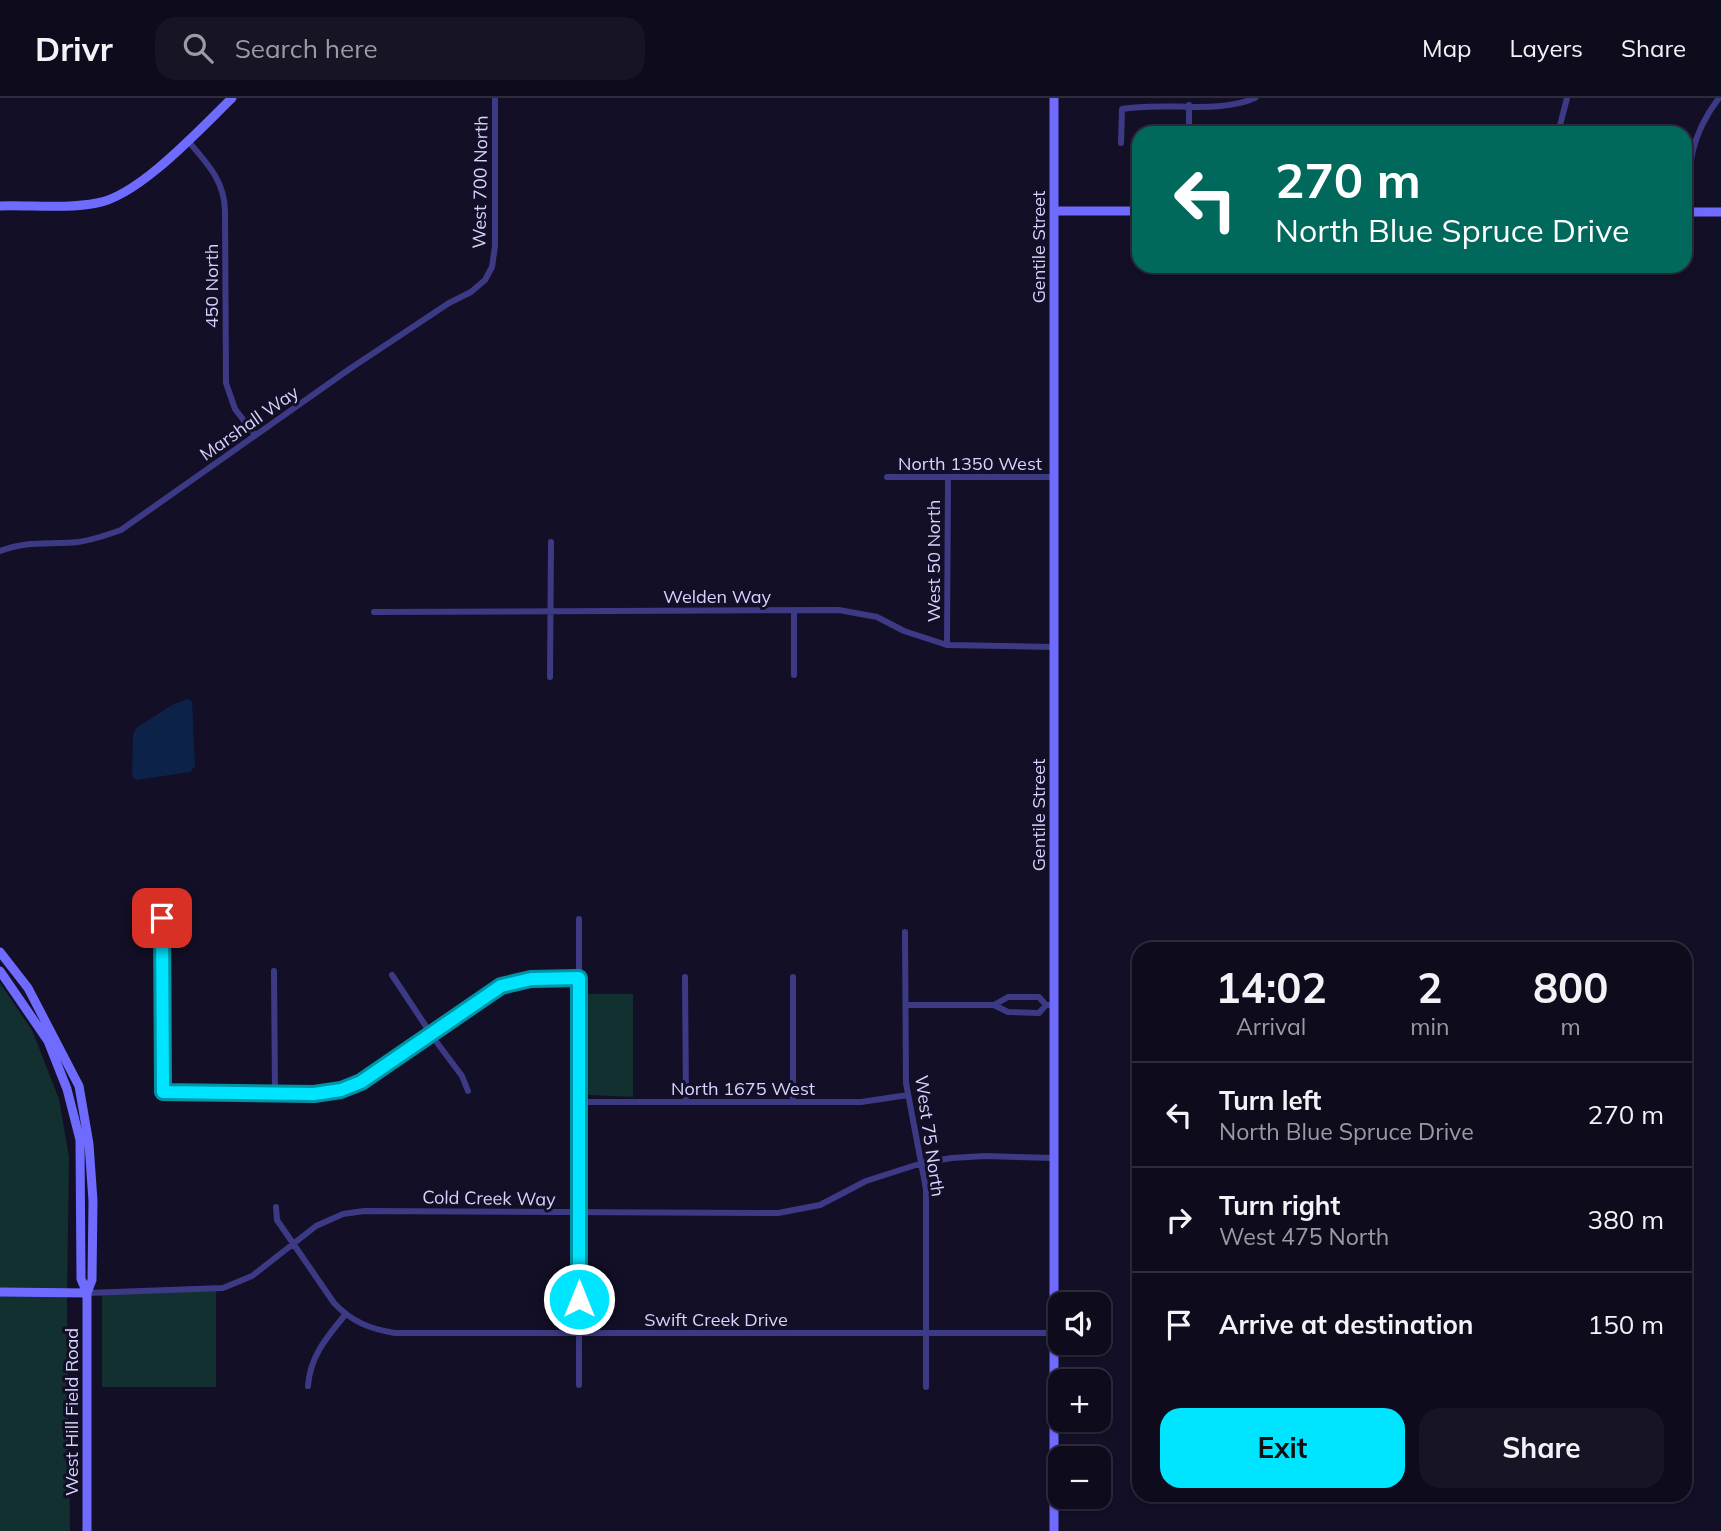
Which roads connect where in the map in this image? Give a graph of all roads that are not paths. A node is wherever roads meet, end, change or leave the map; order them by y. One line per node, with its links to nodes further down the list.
1 (232, 98): 10 (main road)
2 (495, 98): 18 (street, West 700 North)
3 (1054, 98): 14 (main road, Gentile Street)
4 (1255, 98): 7 (street)
5 (1567, 98): 9 (street)
6 (1719, 98): 12 (street)
7 (1189, 105): 8 (street); 11 (street)
8 (1189, 126)
9 (1560, 126)
10 (188, 141): 13 (main road); 19 (street, 450 North)
11 (1121, 143)
12 (1692, 151)
13 (0, 206)
14 (1054, 211): 15 (main road); 22 (main road, Gentile Street)
15 (1132, 212)
16 (1692, 212): 17 (main road)
17 (1721, 212)
18 (492, 267): 19 (street, Marshall Way)
19 (255, 435): 24 (street, Marshall Way)
20 (887, 477): 21 (street, North 1350 West)
21 (948, 477): 22 (street, North 1350 West); 28 (street, West 50 North)
22 (1054, 477): 29 (main road, Gentile Street)
23 (551, 542): 26 (street)
24 (0, 551)
25 (794, 610): 26 (street, Welden Way); 28 (street, Welden Way); 30 (street)
26 (551, 611): 27 (street, Welden Way); 31 (street)
27 (374, 612)
28 (947, 645): 29 (street, Welden Way)
29 (1053, 647): 44 (main road, Gentile Street)
30 (794, 675)
31 (551, 677)
32 (162, 918): 47 (street)
33 (579, 919): 41 (street)
34 (905, 932): 42 (street, West 75 North)
35 (0, 952): 59 (main road, West Hill Field Road)
36 (0, 971): 59 (main road, West Hill Field Road)
37 (274, 971): 47 (street)
38 (392, 975): 45 (street)
39 (685, 977): 49 (street)
40 (793, 977): 51 (street)
41 (579, 978): 45 (street); 50 (street)
42 (906, 1004): 43 (street); 48 (street, West 75 North)
43 (994, 1005): 44 (street); 44 (street)
44 (1050, 1005): 52 (main road, Gentile Street)
45 (431, 1034): 46 (street); 47 (street)
46 (468, 1091)
47 (275, 1093)
48 (908, 1095): 51 (street, North 1675 West); 53 (street, West 75 North)
49 (686, 1101): 50 (street, North 1675 West); 51 (street, North 1675 West)
50 (578, 1102): 55 (street)
51 (793, 1102)
52 (1054, 1158): 53 (street, Cold Creek Way); 58 (main road, Gentile Street)
53 (922, 1163): 55 (street, Cold Creek Way); 62 (street, West 75 North)
54 (275, 1207): 56 (street)
55 (578, 1213): 56 (street, Cold Creek Way); 61 (street)
56 (292, 1243): 59 (street, Cold Creek Way); 60 (street)
57 (0, 1292): 59 (main road)
58 (1054, 1292)
59 (87, 1293): 70 (main road, West Hill Field Road)
60 (345, 1315): 61 (street, Swift Creek Drive); 66 (street)
61 (579, 1333): 62 (street, Swift Creek Drive); 67 (street)
62 (926, 1333): 63 (street, Swift Creek Drive); 69 (street, West 75 North)
63 (1048, 1333)
64 (1054, 1355): 71 (main road, Gentile Street)
65 (300, 1369): 66 (street)
66 (309, 1370): 68 (street)
67 (579, 1385)
68 (308, 1386)
69 (926, 1387)
70 (88, 1531)
71 (1054, 1531)

